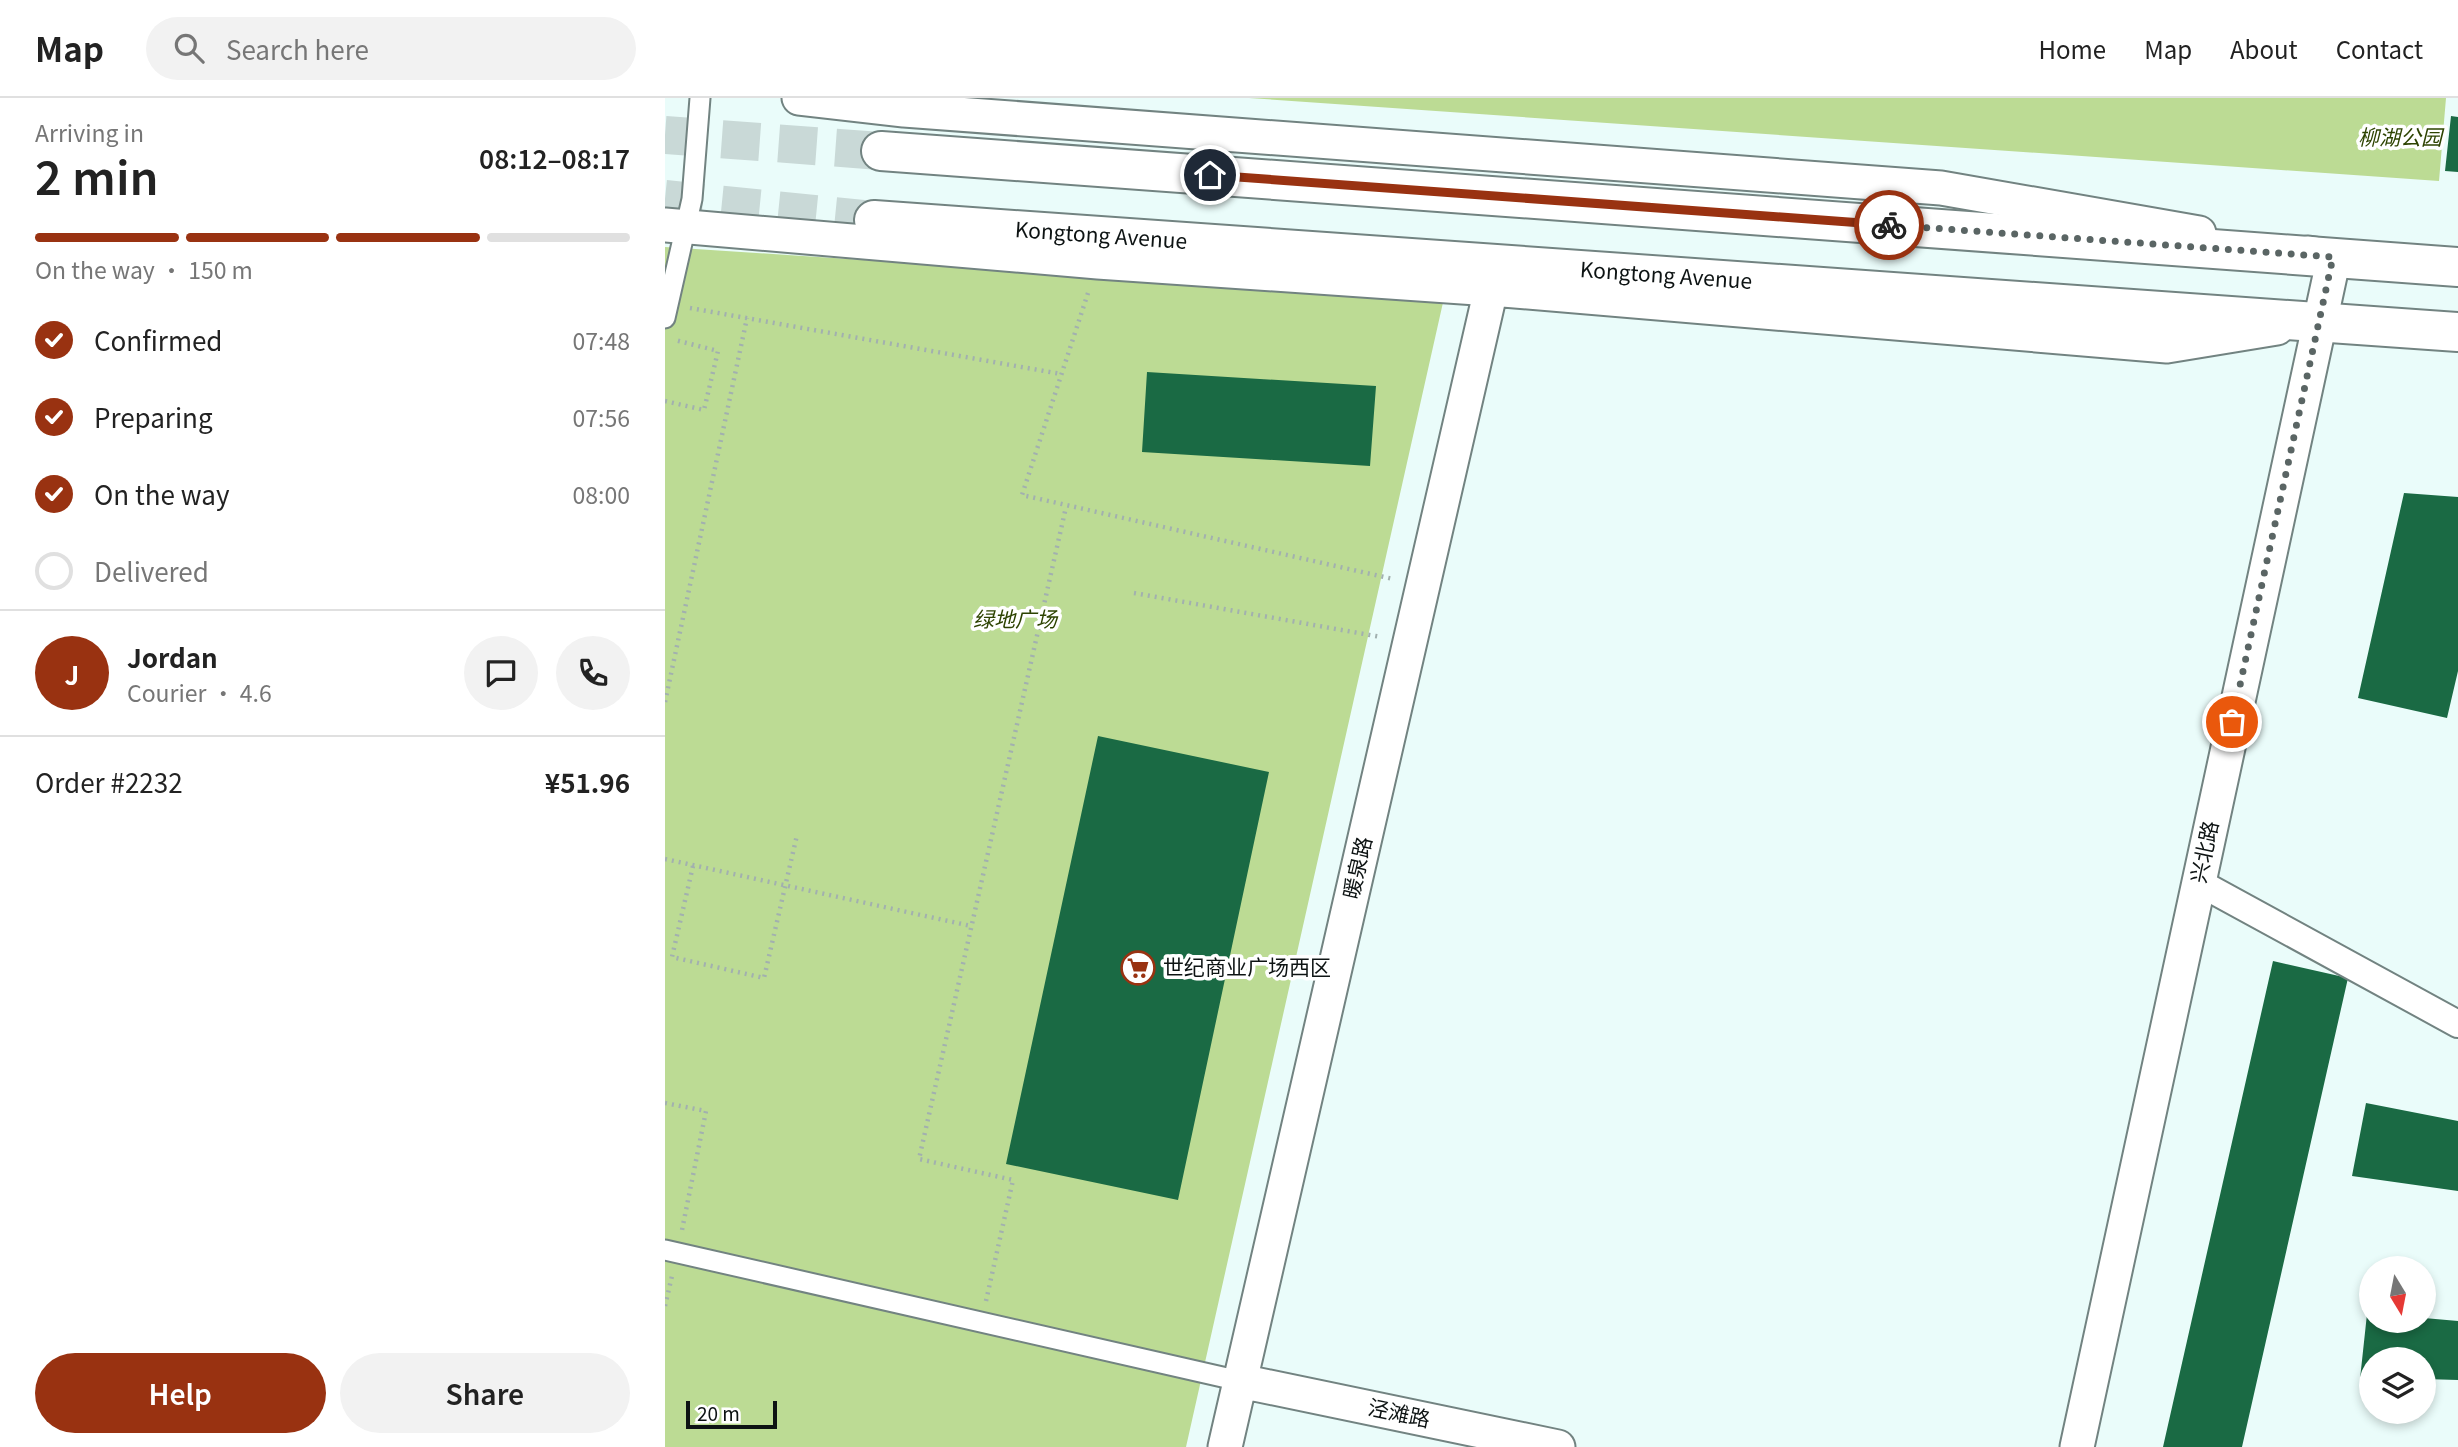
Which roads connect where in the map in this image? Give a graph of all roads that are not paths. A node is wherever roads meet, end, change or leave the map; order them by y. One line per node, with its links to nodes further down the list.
1 (700, 98): 5 (street)
2 (799, 98): 6 (street)
3 (881, 151): 6 (main road)
4 (874, 220): 10 (main road, Kongtong Avenue)
5 (675, 226): 8 (street); 9 (street)
6 (2333, 257): 7 (main road); 10 (street, 兴北路)
7 (2458, 267)
8 (1491, 289): 10 (street); 15 (street, 暖泉路)
9 (667, 311)
10 (2318, 322): 11 (main road, Kongtong Avenue); 12 (street, 兴北路)
11 (2458, 332)
12 (2198, 881): 13 (street); 18 (street, 兴北路)
13 (2458, 1024)
14 (671, 1251): 15 (street)
15 (1240, 1381): 16 (street, 暖泉路); 17 (street, 泾滩路)
16 (1225, 1447)
17 (1558, 1447)
18 (2077, 1447)

